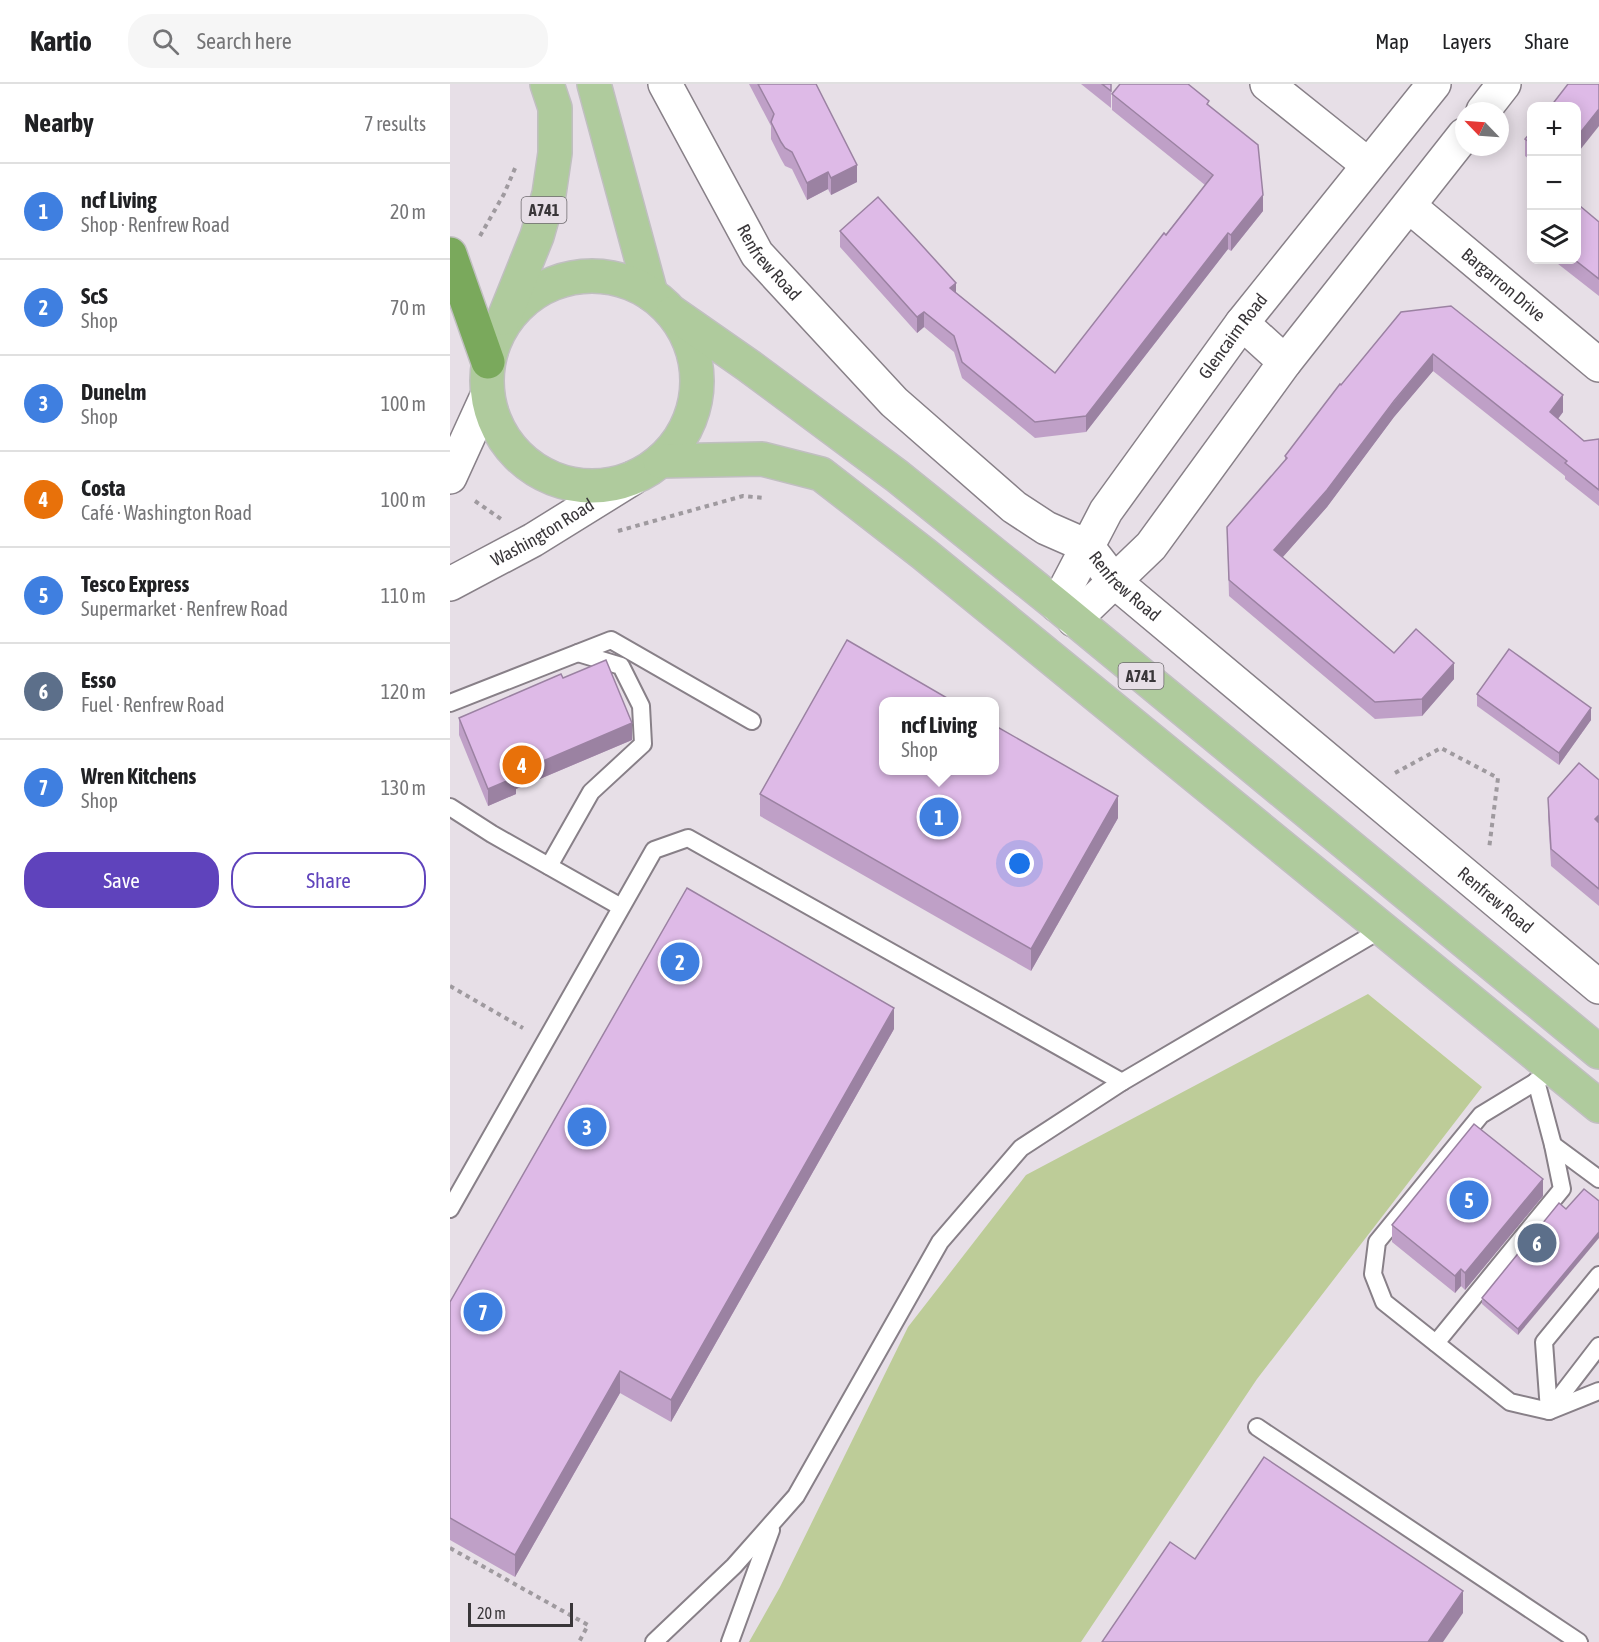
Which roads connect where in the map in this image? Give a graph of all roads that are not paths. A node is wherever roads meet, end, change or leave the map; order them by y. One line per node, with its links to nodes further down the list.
1 (547, 84): 14 (main road, A741)
2 (594, 84): 12 (main road)
3 (665, 84): 22 (street, Renfrew Road)
4 (1267, 84): 9 (street)
5 (1434, 84): 9 (street, Glencairn Road)
6 (1504, 84): 7 (street)
7 (1490, 102)
8 (1455, 146): 10 (street)
9 (1367, 164): 13 (street, Glencairn Road)
10 (1408, 206): 15 (street); 17 (street, Bargarron Drive)
11 (464, 247): 16 (highway)
12 (662, 304): 14 (main road); 19 (main road); 25 (main road, A741)
13 (1242, 323): 15 (street); 22 (street, Glencairn Road)
14 (499, 331): 16 (main road)
15 (1286, 362): 23 (street)
16 (488, 363): 18 (main road)
17 (1599, 364)
18 (487, 396): 20 (main road); 21 (street)
19 (660, 461): 20 (main road); 32 (main road, A741)
20 (633, 478): 24 (street, Washington Road)
21 (459, 487)
22 (1088, 546): 23 (street, Renfrew Road); 25 (street, Glencairn Road)
23 (1114, 581): 25 (street); 33 (street, Renfrew Road)
24 (450, 584)
25 (1066, 612): 34 (main road, A741)
26 (578, 653): 27 (lane); 28 (lane); 30 (lane)
27 (450, 703)
28 (752, 721)
29 (450, 807): 30 (lane)
30 (549, 866): 31 (lane)
31 (621, 908): 36 (lane); 40 (lane)
32 (1382, 928): 35 (main road, A741); 36 (lane)
33 (1599, 987)
34 (1599, 1052)
35 (1546, 1075): 37 (main road, A741); 38 (lane); 42 (lane)
36 (1122, 1082): 47 (lane)
37 (1599, 1106)
38 (1553, 1145): 39 (lane); 42 (lane)
39 (1599, 1179)
40 (450, 1209)
41 (1599, 1275): 45 (lane)
42 (1436, 1343): 45 (lane)
43 (1599, 1346): 45 (lane)
44 (1599, 1391): 45 (lane)
45 (1549, 1411)
46 (1257, 1427): 50 (lane)
47 (775, 1520): 48 (lane); 49 (lane)
48 (654, 1642)
49 (730, 1642)
50 (1579, 1642)

